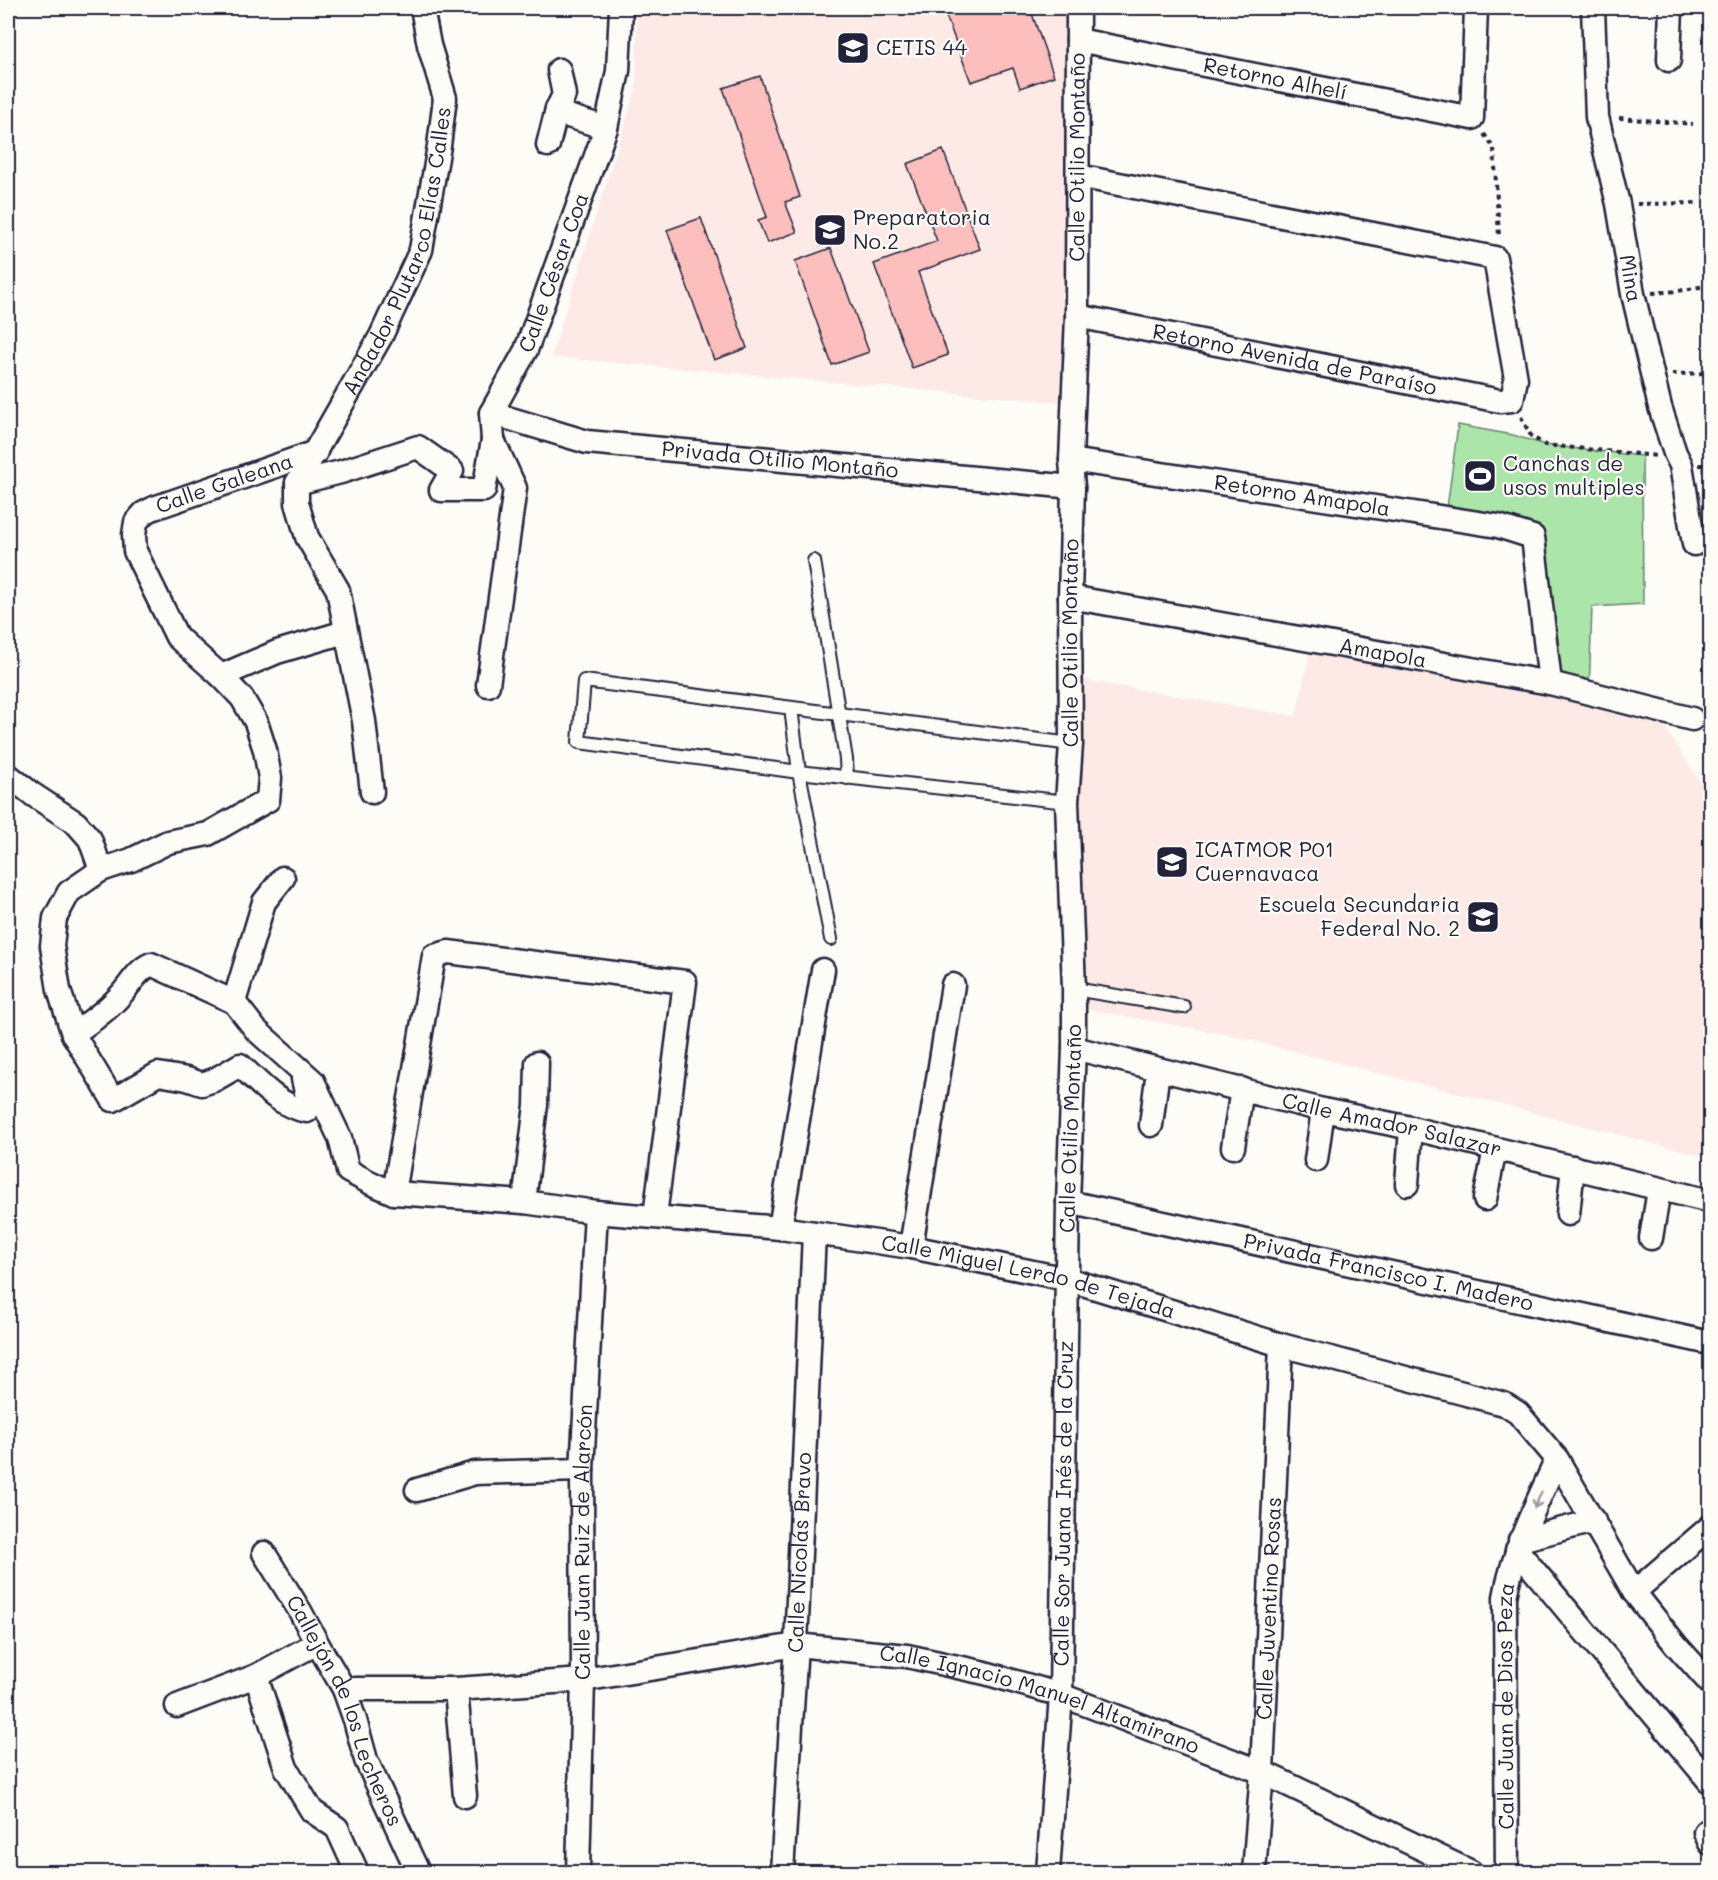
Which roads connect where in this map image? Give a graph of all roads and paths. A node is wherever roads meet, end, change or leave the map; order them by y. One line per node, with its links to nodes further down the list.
1 (422, 8): 28 (street, Andador Plutarco Elías Calles)
2 (621, 8): 14 (street, Calle César Coa)
3 (1078, 8): 7 (street, Calle Otilio Montaño)
4 (1476, 8): 12 (street)
5 (1593, 8): 11 (street, Mina)
6 (1671, 8): 8 (street)
7 (1078, 40): 12 (street, Retorno Alhelí); 16 (street, Calle Otilio Montaño)
8 (1669, 60)
9 (559, 70): 10 (street)
10 (557, 109): 14 (street); 15 (street)
11 (1597, 117): 13 (path); 18 (street, Mina)
12 (1472, 118): 19 (path)
13 (1693, 124)
14 (606, 128): 26 (street, Calle César Coa)
15 (548, 145)
16 (1078, 176): 19 (street); 22 (street, Calle Otilio Montaño)
17 (1700, 203): 18 (path)
18 (1618, 204): 21 (street, Mina)
19 (1495, 258): 25 (street)
20 (1710, 285): 21 (path)
21 (1633, 294): 24 (street, Mina)
22 (1077, 316): 25 (street, Retorno Avenida de Paraíso); 30 (street, Calle Otilio Montaño)
23 (1710, 373): 24 (path)
24 (1654, 375): 29 (street, Mina)
25 (1512, 400): 29 (path)
26 (491, 413): 27 (street); 32 (street, Privada Otilio Montaño)
27 (493, 440): 31 (street); 39 (street)
28 (316, 452): 31 (street, Andador Plutarco Elías Calles); 37 (street, Calle Galeana)
29 (1675, 453): 33 (street, Mina)
30 (1071, 460): 32 (street, Calle Otilio Montaño); 38 (street, Retorno Amapola)
31 (297, 483): 36 (street)
32 (1073, 487): 35 (street, Calle Otilio Montaño)
33 (1694, 544)
34 (814, 561): 41 (lane)
35 (1070, 597): 38 (street, Amapola); 43 (street, Calle Otilio Montaño)
36 (345, 632): 37 (street); 47 (street)
37 (221, 676): 49 (street)
38 (1550, 683): 42 (street, Amapola)
39 (488, 685)
40 (791, 708): 41 (lane); 44 (lane); 44 (lane)
41 (839, 713): 43 (lane); 46 (lane)
42 (1692, 718)
43 (1071, 744): 48 (street, Calle Otilio Montaño)
44 (799, 772): 46 (lane); 51 (lane)
45 (8, 775): 49 (street)
46 (847, 778): 48 (lane)
47 (372, 792)
48 (1067, 802): 54 (street, Calle Otilio Montaño)
49 (101, 870): 57 (street)
50 (283, 878): 55 (street)
51 (831, 939)
52 (823, 970): 80 (street)
53 (953, 985): 83 (street)
54 (1074, 989): 56 (lane); 58 (street, Calle Otilio Montaño)
55 (234, 1002): 57 (street); 60 (street)
56 (1184, 1007)
57 (73, 1034): 60 (street)
58 (1074, 1048): 61 (street, Calle Amador Salazar); 76 (street, Calle Otilio Montaño)
59 (537, 1063): 75 (street)
60 (301, 1070): 72 (street)
61 (1158, 1070): 62 (street, Calle Amador Salazar); 64 (street)
62 (1242, 1089): 63 (street, Calle Amador Salazar); 66 (street)
63 (1323, 1110): 65 (street, Calle Amador Salazar); 68 (street)
64 (1150, 1125)
65 (1411, 1128): 67 (street, Calle Amador Salazar); 70 (street)
66 (1233, 1147)
67 (1495, 1149): 69 (street, Calle Amador Salazar); 73 (street)
68 (1316, 1160)
69 (1573, 1167): 71 (street, Calle Amador Salazar); 78 (street)
70 (1407, 1184)
71 (1659, 1190): 74 (street, Calle Amador Salazar); 82 (street)
72 (394, 1193): 75 (street, Calle Miguel Lerdo de Tejada); 79 (street)
73 (1485, 1199)
74 (1710, 1201)
75 (524, 1202): 77 (street, Calle Miguel Lerdo de Tejada)
76 (1068, 1202): 84 (street, Calle Otilio Montaño); 85 (street, Privada Francisco I. Madero)
77 (596, 1212): 79 (street, Calle Miguel Lerdo de Tejada); 88 (street, Calle Juan Ruiz de Alarcón)
78 (1568, 1214)
79 (655, 1216): 80 (street, Calle Miguel Lerdo de Tejada)
80 (780, 1228): 81 (street, Calle Miguel Lerdo de Tejada)
81 (814, 1233): 83 (street, Calle Miguel Lerdo de Tejada); 96 (street, Calle Nicolás Bravo)
82 (1651, 1238)
83 (911, 1247): 84 (street, Calle Miguel Lerdo de Tejada)
84 (1067, 1279): 86 (street, Calle Miguel Lerdo de Tejada); 102 (street, Calle Sor Juana Inés de la Cruz)
85 (1710, 1343)
86 (1281, 1345): 87 (street, Calle Miguel Lerdo de Tejada); 104 (street, Calle Juventino Rosas)
87 (1557, 1459): 90 (street, Calle Miguel Lerdo de Tejada); 92 (street, Calle Juan de Dios Peza, one-way to 92)
88 (582, 1470): 89 (street); 98 (street, Calle Juan Ruiz de Alarcón)
89 (417, 1490)
90 (1594, 1521): 92 (street); 94 (street, Calle Miguel Lerdo de Tejada)
91 (1710, 1527): 94 (street)
92 (1519, 1545): 105 (street); 114 (street, Calle Juan de Dios Peza)
93 (264, 1553): 95 (street, Callejón de los Lecheros)
94 (1634, 1592): 99 (street, Calle Miguel Lerdo de Tejada)
95 (317, 1643): 97 (street); 100 (street, Callejón de los Lecheros)
96 (796, 1645): 98 (street, Calle Ignacio Manuel Altamirano); 102 (street, Calle Ignacio Manuel Altamirano); 110 (street, Calle Nicolás Bravo)
97 (256, 1676): 103 (street); 107 (street)
98 (583, 1680): 101 (street, Calle Ignacio Manuel Altamirano); 109 (street, Calle Juan Ruiz de Alarcón)
99 (1710, 1683)
100 (344, 1689): 101 (street, Calle Ignacio Manuel Altamirano); 108 (street, Callejón de los Lecheros)
101 (456, 1689): 106 (street)
102 (1061, 1695): 104 (street, Calle Ignacio Manuel Altamirano); 111 (street, Calle Sor Juana Inés de la Cruz)
103 (177, 1706)
104 (1262, 1772): 112 (street, Calle Juventino Rosas); 113 (street, Calle Ignacio Manuel Altamirano)
105 (1710, 1782)
106 (465, 1796)
107 (357, 1872)
108 (418, 1872)
109 (578, 1872)
110 (782, 1872)
111 (1048, 1872)
112 (1254, 1872)
113 (1471, 1872)
114 (1507, 1872)

